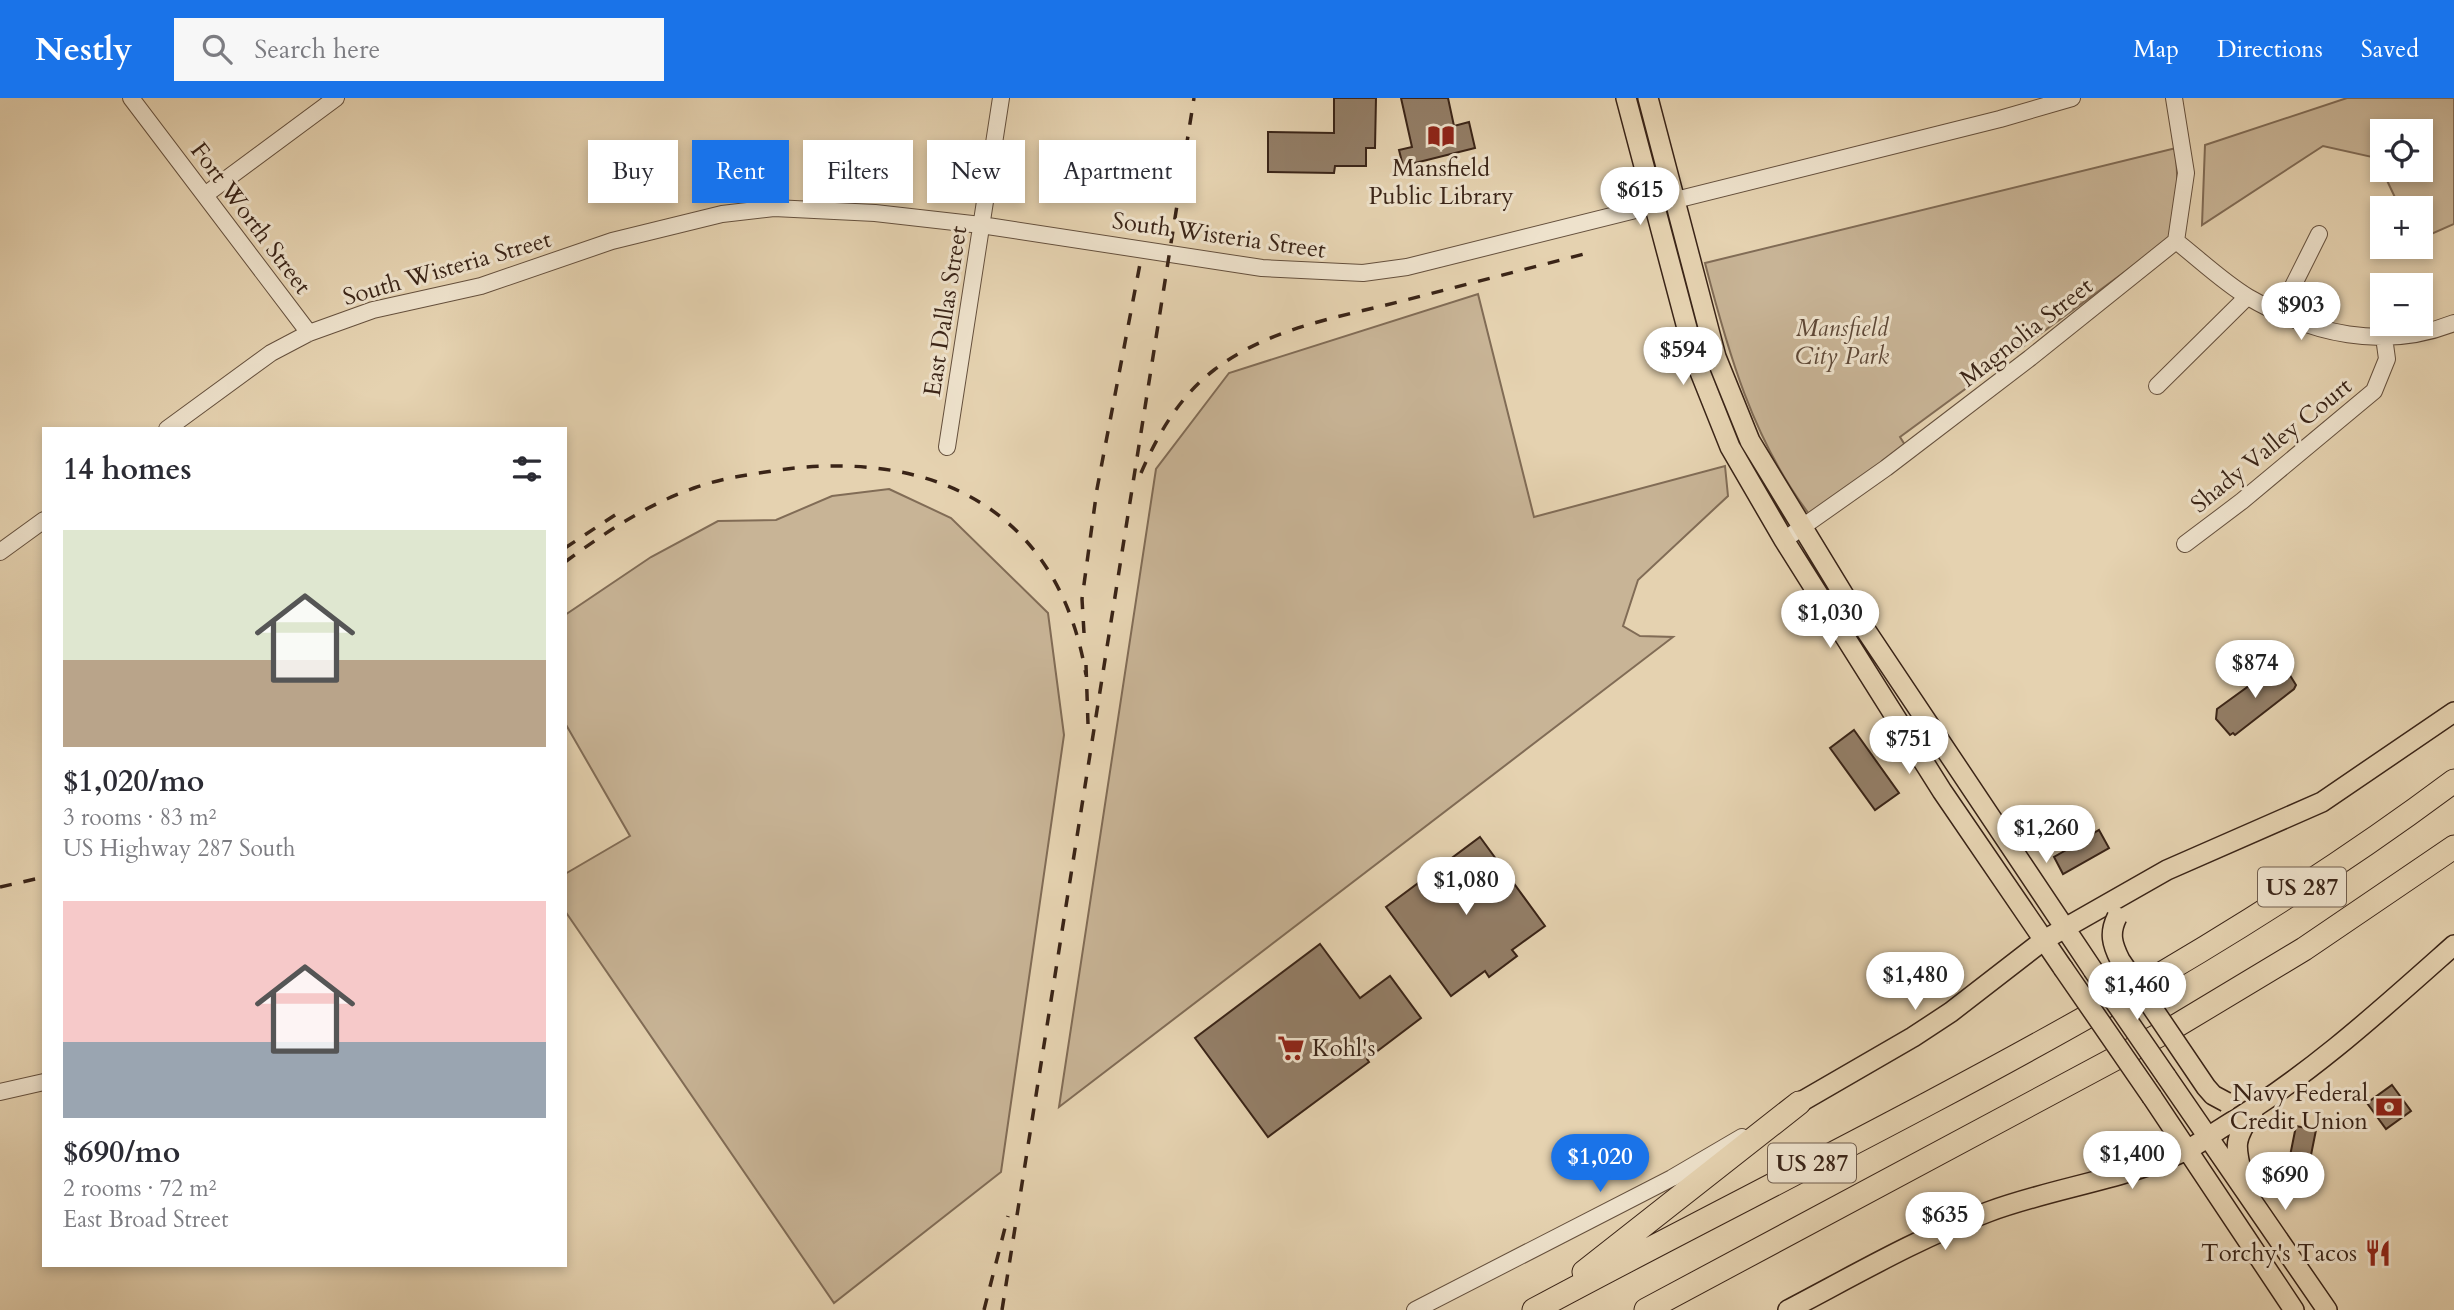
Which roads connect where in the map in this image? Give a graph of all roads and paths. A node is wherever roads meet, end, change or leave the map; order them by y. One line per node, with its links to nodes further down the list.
1 (336, 98): 8 (street)
2 (1001, 98): 11 (street, East Dallas Street)
3 (1626, 98): 10 (main road)
4 (1648, 98): 9 (main road)
5 (2072, 98): 9 (street, South Wisteria Street)
6 (2174, 98): 13 (street)
7 (136, 100): 8 (street, Fort Worth Street)
8 (205, 195): 17 (street, Fort Worth Street)
9 (1675, 200): 10 (street, South Wisteria Street); 19 (main road)
10 (1656, 205): 11 (street, South Wisteria Street); 20 (main road)
11 (981, 225): 17 (street, South Wisteria Street); 24 (street, East Dallas Street)
12 (2319, 234): 15 (street)
13 (2176, 241): 14 (street); 27 (street, Magnolia Street)
14 (2247, 296): 15 (street); 21 (street)
15 (2280, 312): 18 (street)
16 (2454, 323): 18 (street)
17 (309, 333): 22 (street, South Wisteria Street)
18 (2384, 337): 29 (street, Shady Valley Court)
19 (1716, 357): 20 (main road); 23 (main road)
20 (1696, 362): 25 (main road)
21 (2157, 386)
22 (170, 427)
23 (1750, 440): 25 (main road); 27 (main road)
24 (947, 447)
25 (1730, 447): 28 (main road)
26 (42, 521): 30 (street)
27 (1801, 528): 28 (street, Magnolia Street); 31 (main road)
28 (1784, 540): 32 (main road)
29 (2185, 544)
30 (0, 552)
31 (1859, 620): 32 (main road); 34 (main road)
32 (1842, 632): 36 (main road)
33 (2454, 712): 38 (main road)
34 (1963, 776): 36 (main road); 40 (main road)
35 (2454, 781): 53 (highway, US 287)
36 (1942, 791): 39 (main road)
37 (2454, 848): 55 (highway, US 287)
38 (2152, 878): 40 (main road); 47 (main road, bridge)
39 (2008, 890): 41 (main road); 43 (main road)
40 (2064, 928): 41 (main road); 48 (main road, bridge)
41 (2044, 940): 43 (main road); 49 (main road, bridge)
42 (2454, 945): 47 (main road)
43 (2013, 964): 46 (main road)
44 (42, 1082): 45 (street)
45 (0, 1092)
46 (1799, 1103): 53 (highway); 54 (street)
47 (2256, 1108): 48 (main road); 51 (main road)
48 (2208, 1137): 49 (main road); 51 (main road)
49 (2188, 1150): 50 (main road); 52 (main road)
50 (2158, 1163): 52 (main road); 56 (main road)
51 (2246, 1189): 58 (main road)
52 (2213, 1191): 57 (main road)
53 (1536, 1309)
54 (1415, 1310)
55 (1646, 1310)
56 (1787, 1310)
57 (2294, 1310)
58 (2327, 1310)

